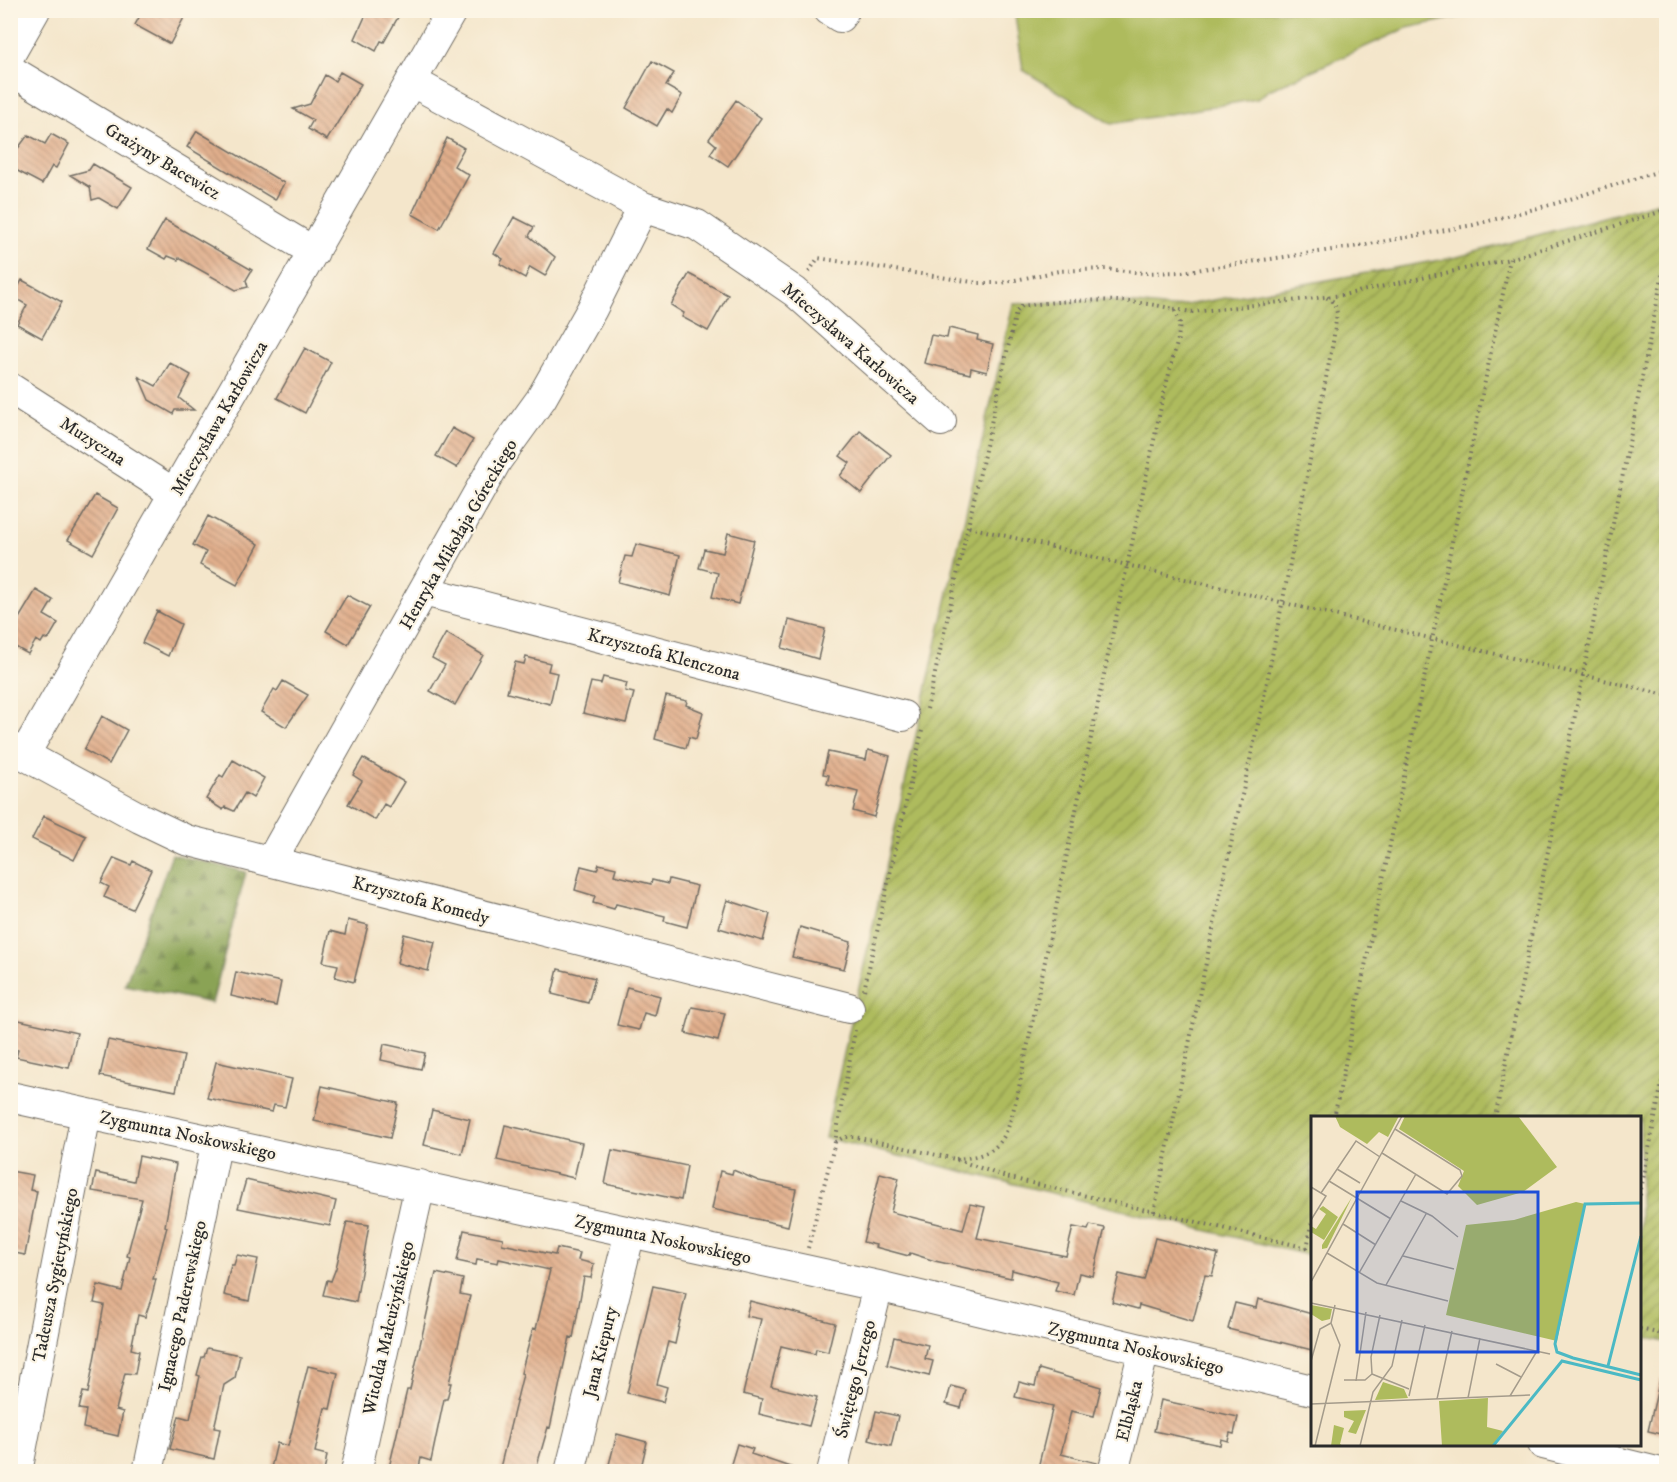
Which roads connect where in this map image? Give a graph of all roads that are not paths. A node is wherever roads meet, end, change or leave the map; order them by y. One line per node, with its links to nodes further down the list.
1 (34, 10): 3 (street)
2 (452, 10): 5 (street, Mieczysława Karłowicza)
3 (10, 54)
4 (10, 70): 7 (street, Grażyny Bacewicz)
5 (411, 81): 6 (street, Mieczysława Karłowicza); 7 (street, Mieczysława Karłowicza)
6 (643, 207): 9 (street, Mieczysława Karłowicza); 11 (street, Henryka Mikołaja Góreckiego)
7 (314, 252): 10 (street, Mieczysława Karłowicza)
8 (10, 388): 10 (street, Muzyczna)
9 (941, 422)
10 (175, 494): 13 (street, Mieczysława Karłowicza)
11 (424, 591): 12 (street, Krzysztofa Klenczona); 14 (street, Henryka Mikołaja Góreckiego)
12 (918, 717)
13 (17, 751): 14 (street, Krzysztofa Komedy)
14 (272, 861): 15 (street, Krzysztofa Komedy)
15 (855, 1011)
16 (10, 1097): 17 (street, Zygmunta Noskowskiego)
17 (86, 1114): 18 (street, Zygmunta Noskowskiego); 25 (street, Tadeusza Sygietyńskiego)
18 (217, 1140): 19 (street, Zygmunta Noskowskiego); 26 (street, Ignacego Paderewskiego)
19 (420, 1185): 20 (street, Zygmunta Noskowskiego); 27 (street, Witolda Małcużyńskiego)
20 (630, 1232): 21 (street, Zygmunta Noskowskiego); 28 (street, Jana Kiepury)
21 (878, 1286): 22 (street, Zygmunta Noskowskiego); 29 (street, Świętego Jerzego)
22 (1144, 1350): 23 (street, Zygmunta Noskowskiego); 30 (street, Elbląska)
23 (1311, 1390)
24 (1551, 1446): 31 (street)
25 (17, 1472)
26 (148, 1472)
27 (356, 1472)
28 (570, 1472)
29 (832, 1472)
30 (1113, 1472)
31 (1657, 1472)

